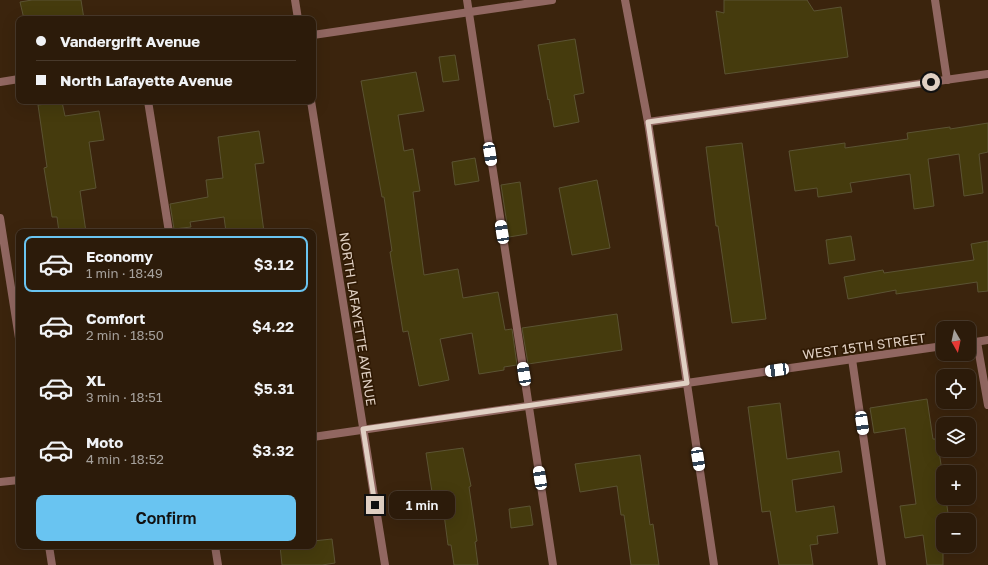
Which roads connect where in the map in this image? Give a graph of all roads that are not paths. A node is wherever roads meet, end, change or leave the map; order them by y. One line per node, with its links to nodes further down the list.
1 (295, 0): 7 (street)
2 (467, 0): 6 (street)
3 (552, 0): 6 (street)
4 (625, 0): 15 (street)
5 (935, 0): 11 (street)
6 (468, 12): 8 (street); 26 (street)
7 (298, 16)
8 (316, 35)
9 (988, 74): 11 (street)
10 (16, 79): 12 (street)
11 (947, 80): 15 (street)
12 (0, 82)
13 (148, 104): 17 (street)
14 (311, 104): 27 (street, NORTH LAFAYETTE AVENUE)
15 (648, 122): 24 (street)
16 (0, 218): 18 (street)
17 (169, 229)
18 (16, 319)
19 (988, 340): 20 (street)
20 (976, 342)
21 (936, 347): 23 (street, WEST 15TH STREET)
22 (976, 355): 25 (street)
23 (852, 359): 24 (street, WEST 15TH STREET); 38 (street)
24 (687, 383): 26 (street, WEST 15TH STREET); 37 (street)
25 (988, 405)
26 (528, 406): 27 (street, WEST 15TH STREET); 36 (street)
27 (363, 429): 28 (street, WEST 15TH STREET); 35 (street, NORTH LAFAYETTE AVENUE)
28 (316, 437)
29 (16, 480): 30 (street)
30 (0, 482)
31 (49, 549): 33 (street)
32 (215, 549): 34 (street)
33 (52, 565)
34 (218, 565)
35 (385, 565)
36 (553, 565)
37 (714, 565)
38 (882, 565)

